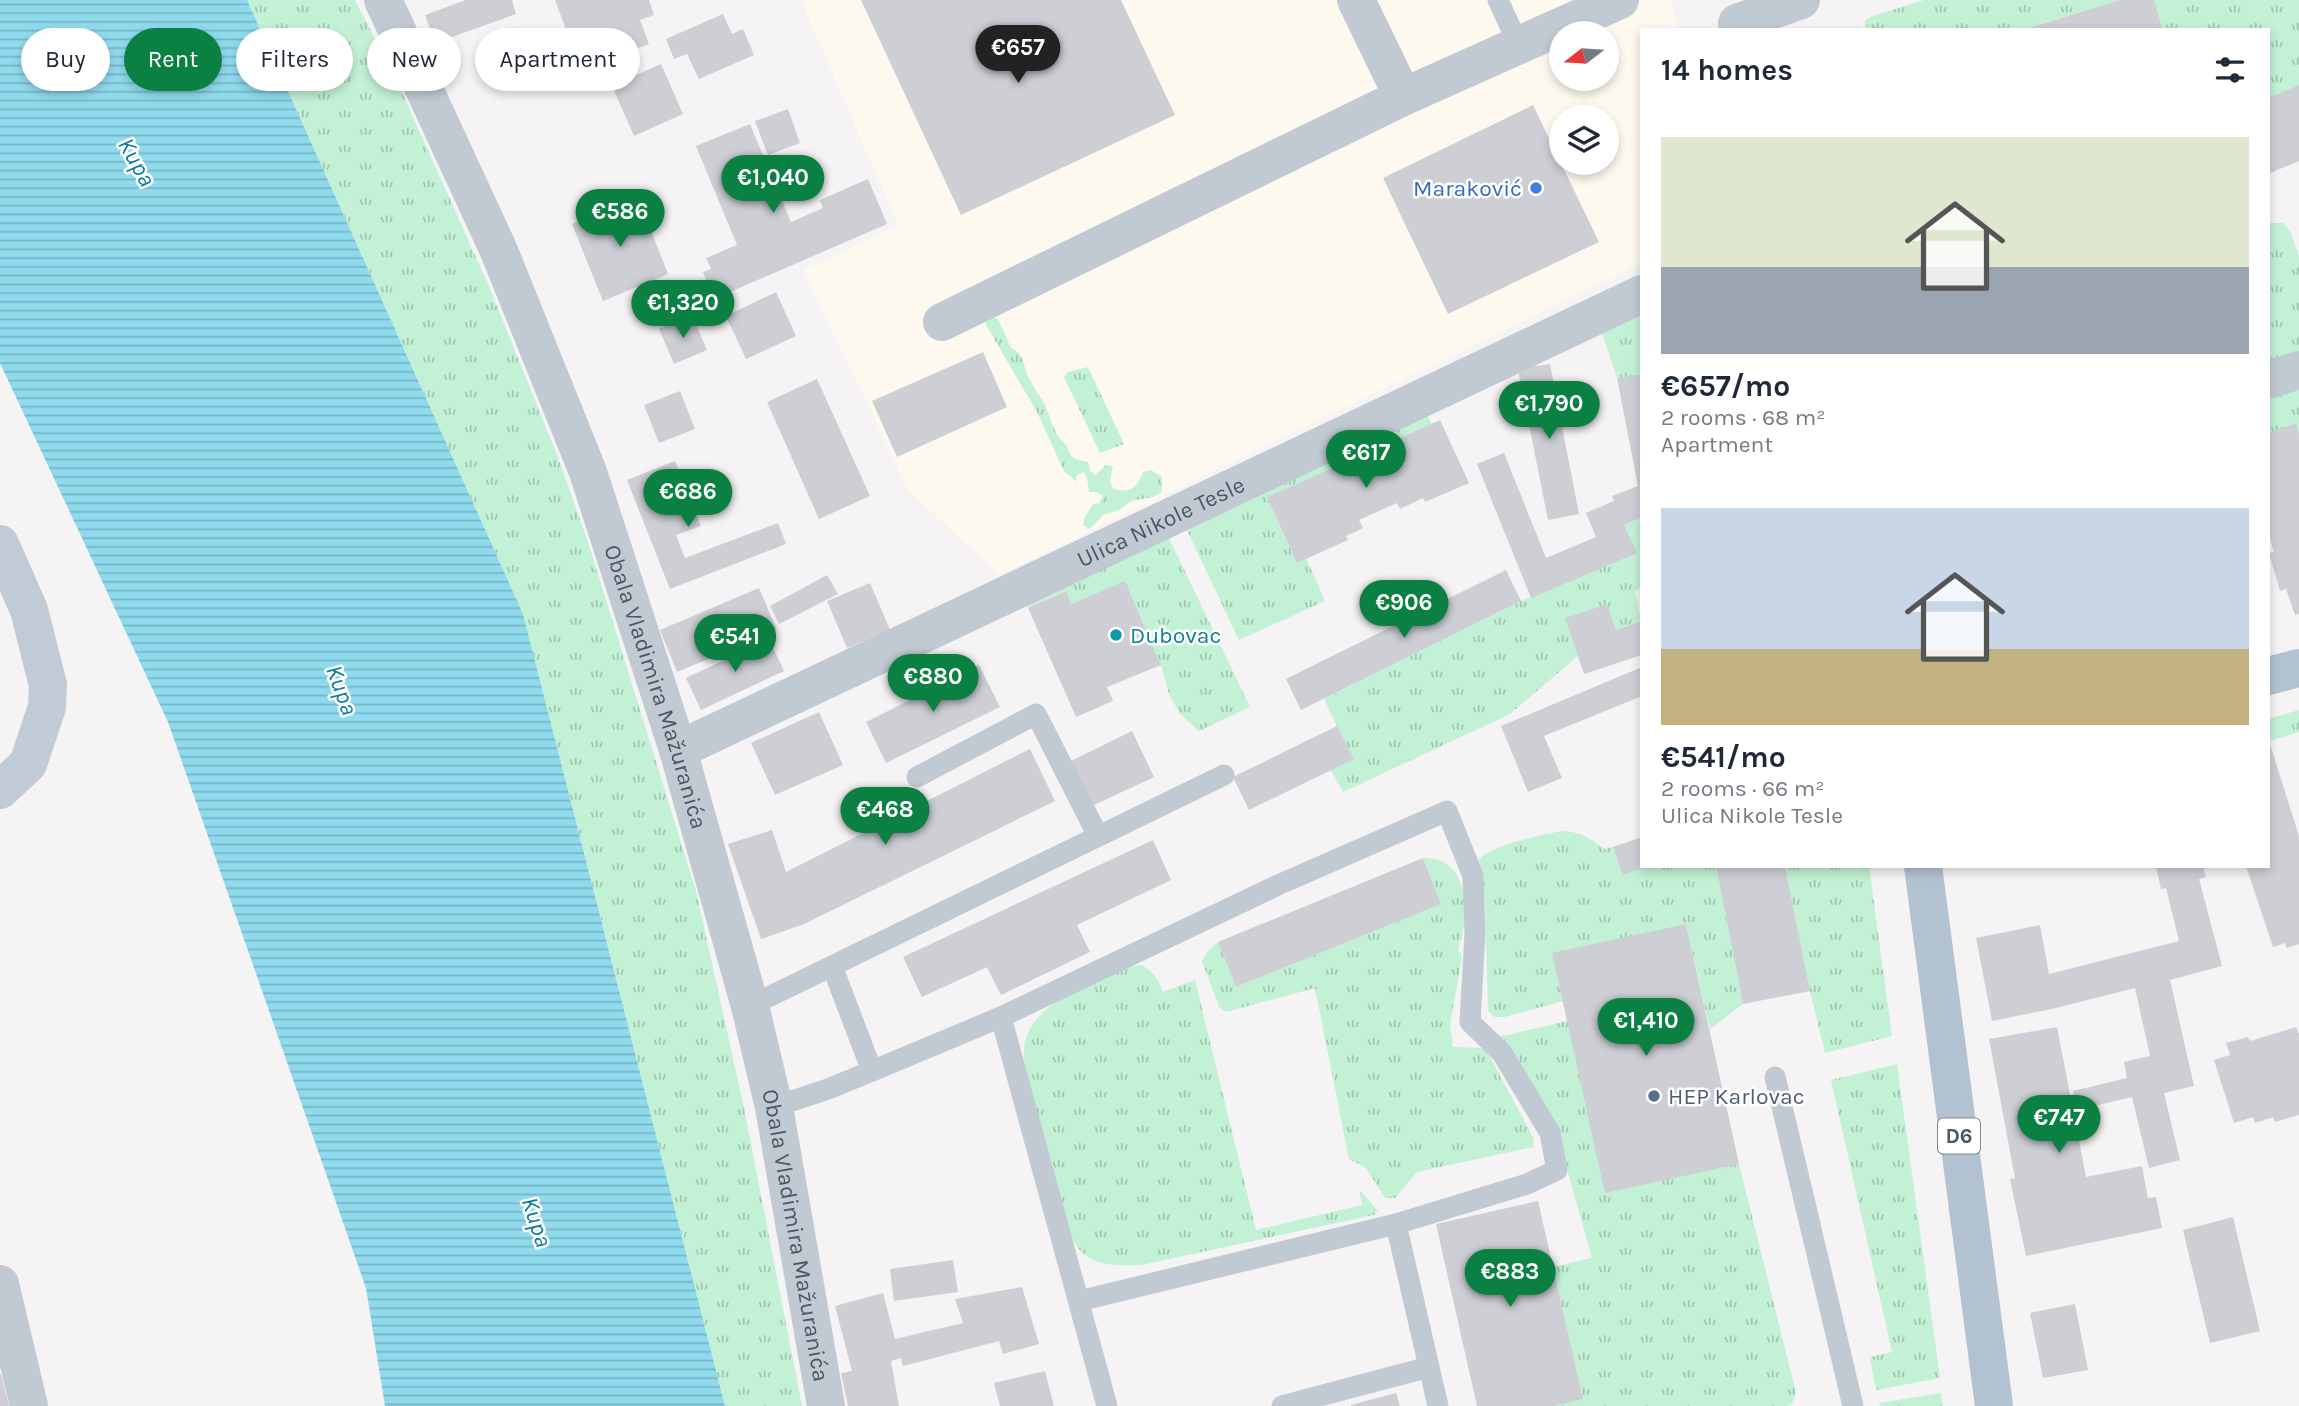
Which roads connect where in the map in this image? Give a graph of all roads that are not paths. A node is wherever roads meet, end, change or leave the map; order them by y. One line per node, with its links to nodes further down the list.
1 (383, 0): 16 (street, Obala Vladimira Mažuranića)
2 (1356, 0): 8 (street)
3 (1498, 0): 7 (lane)
4 (1620, 0): 7 (street)
5 (1801, 0): 6 (street)
6 (1736, 17)
7 (1519, 46): 8 (street)
8 (1404, 97): 10 (street)
9 (1640, 295): 16 (street, Ulica Nikole Tesle)
10 (942, 322)
11 (2299, 370): 12 (street)
12 (2270, 379)
13 (0, 544): 19 (street)
14 (2299, 668): 15 (main road)
15 (2270, 675)
16 (678, 750): 23 (street, Obala Vladimira Mažuranića)
17 (1224, 775): 20 (lane)
18 (917, 777): 20 (lane)
19 (0, 790)
20 (1098, 836): 22 (lane)
21 (1923, 868): 38 (main road, D6)
22 (832, 966): 23 (lane); 25 (lane)
23 (750, 1006): 27 (street, Obala Vladimira Mažuranića)
24 (1001, 1017): 25 (lane); 28 (lane); 30 (lane)
25 (872, 1071): 27 (lane)
26 (1775, 1077): 37 (lane)
27 (774, 1107): 33 (street, Obala Vladimira Mažuranića)
28 (1396, 1224): 30 (lane); 31 (lane)
29 (0, 1283): 32 (street)
30 (1079, 1301): 34 (lane)
31 (1429, 1367): 35 (lane); 36 (lane)
32 (29, 1406)
33 (826, 1406)
34 (1107, 1406)
35 (1282, 1406)
36 (1438, 1406)
37 (1853, 1406)
38 (1994, 1406)

